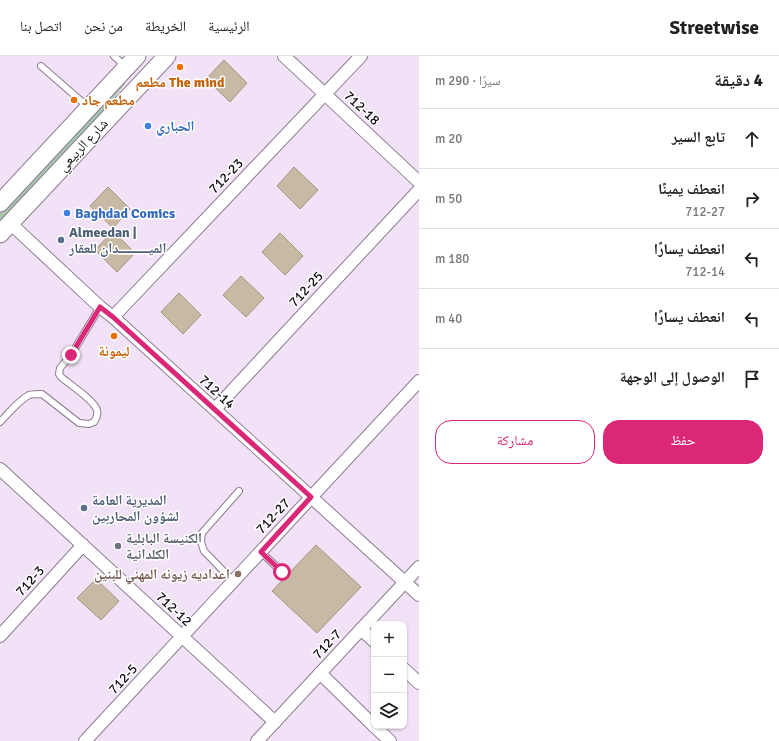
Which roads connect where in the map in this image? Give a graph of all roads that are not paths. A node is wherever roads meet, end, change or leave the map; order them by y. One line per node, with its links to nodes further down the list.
1 (114, 56): 5 (lane)
2 (167, 56): 7 (street, شارع الربيعي)
3 (284, 56): 8 (street, 712-18)
4 (361, 56): 8 (street, 712-23)
5 (132, 62): 7 (street); 9 (street, شارع الربيعي)
6 (41, 66): 9 (lane)
7 (142, 82): 13 (street, شارع الربيعي)
8 (325, 94): 10 (street, 712-18); 15 (street, 712-23)
9 (89, 108): 12 (street, شارع الربيعي)
10 (419, 182)
11 (419, 190): 17 (street, 712-25)
12 (0, 203)
13 (5, 228): 14 (street, 712-14)
14 (100, 307): 15 (street, 712-14); 18 (lane)
15 (113, 317): 17 (street, 712-14)
16 (419, 381): 21 (street, 712-27)
17 (215, 409): 21 (street, 712-14)
18 (0, 422)
19 (0, 469): 22 (street, 712-12)
20 (239, 491): 26 (lane)
21 (311, 497): 23 (street, 712-27); 27 (street, 712-14)
22 (83, 545): 30 (street, 712-3); 31 (street, 712-12)
23 (261, 552): 25 (lane); 26 (street, 712-27)
24 (419, 567): 27 (street, 712-7)
25 (282, 572)
26 (233, 581): 31 (street, 712-27)
27 (405, 582): 28 (street, 712-14); 29 (street, 712-7)
28 (419, 596)
29 (361, 629): 32 (street); 34 (street, 712-7)
30 (0, 636)
31 (182, 637): 36 (street, 712-12); 39 (street, 712-5)
32 (371, 638)
33 (407, 672): 35 (street)
34 (320, 673): 36 (street, 712-7); 37 (street)
35 (419, 683)
36 (275, 722): 40 (street, 712-7)
37 (371, 723)
38 (377, 729): 41 (street)
39 (85, 741)
40 (257, 741)
41 (390, 741)

